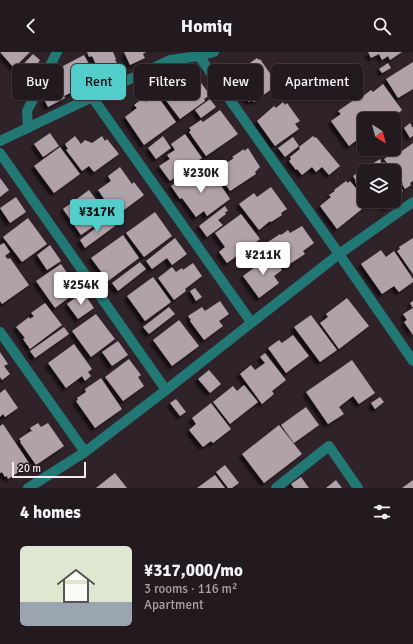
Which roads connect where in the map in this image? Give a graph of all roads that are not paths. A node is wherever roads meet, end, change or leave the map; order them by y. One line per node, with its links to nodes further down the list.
1 (57, 52): 8 (street)
2 (214, 52): 4 (street)
3 (184, 55): 4 (street); 5 (street)
4 (199, 56): 12 (street)
5 (126, 81)
6 (86, 100): 8 (street)
7 (94, 100): 13 (street)
8 (28, 128): 9 (street)
9 (0, 141)
10 (0, 153): 16 (street)
11 (413, 202): 12 (street)
12 (339, 254): 13 (street); 15 (street)
13 (251, 322): 16 (street)
14 (0, 332): 17 (street)
15 (413, 361)
16 (166, 390): 17 (street)
17 (84, 452): 18 (street)
18 (28, 488)
19 (276, 488): 20 (street)
20 (358, 488)

